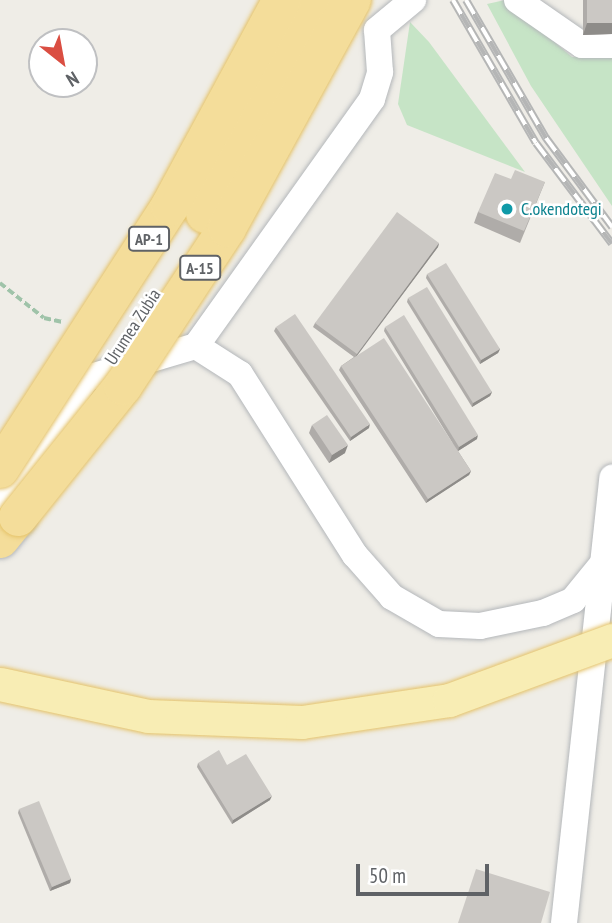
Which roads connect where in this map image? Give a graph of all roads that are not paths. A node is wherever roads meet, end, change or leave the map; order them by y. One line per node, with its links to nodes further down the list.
1 (282, 0): 8 (highway, Urumea Zubia / AP-1, bridge)
2 (319, 0): 10 (highway, Urumea Zubia / AP-1, bridge)
3 (352, 0): 10 (highway, A-15, bridge)
4 (412, 0): 7 (lane)
5 (521, 1): 6 (lane)
6 (612, 45)
7 (196, 346): 10 (lane); 11 (lane)
8 (0, 469)
9 (612, 478): 11 (lane)
10 (6, 520)
11 (604, 562): 14 (lane)
12 (612, 640): 13 (main road, bridge)
13 (0, 684)
14 (564, 923)

